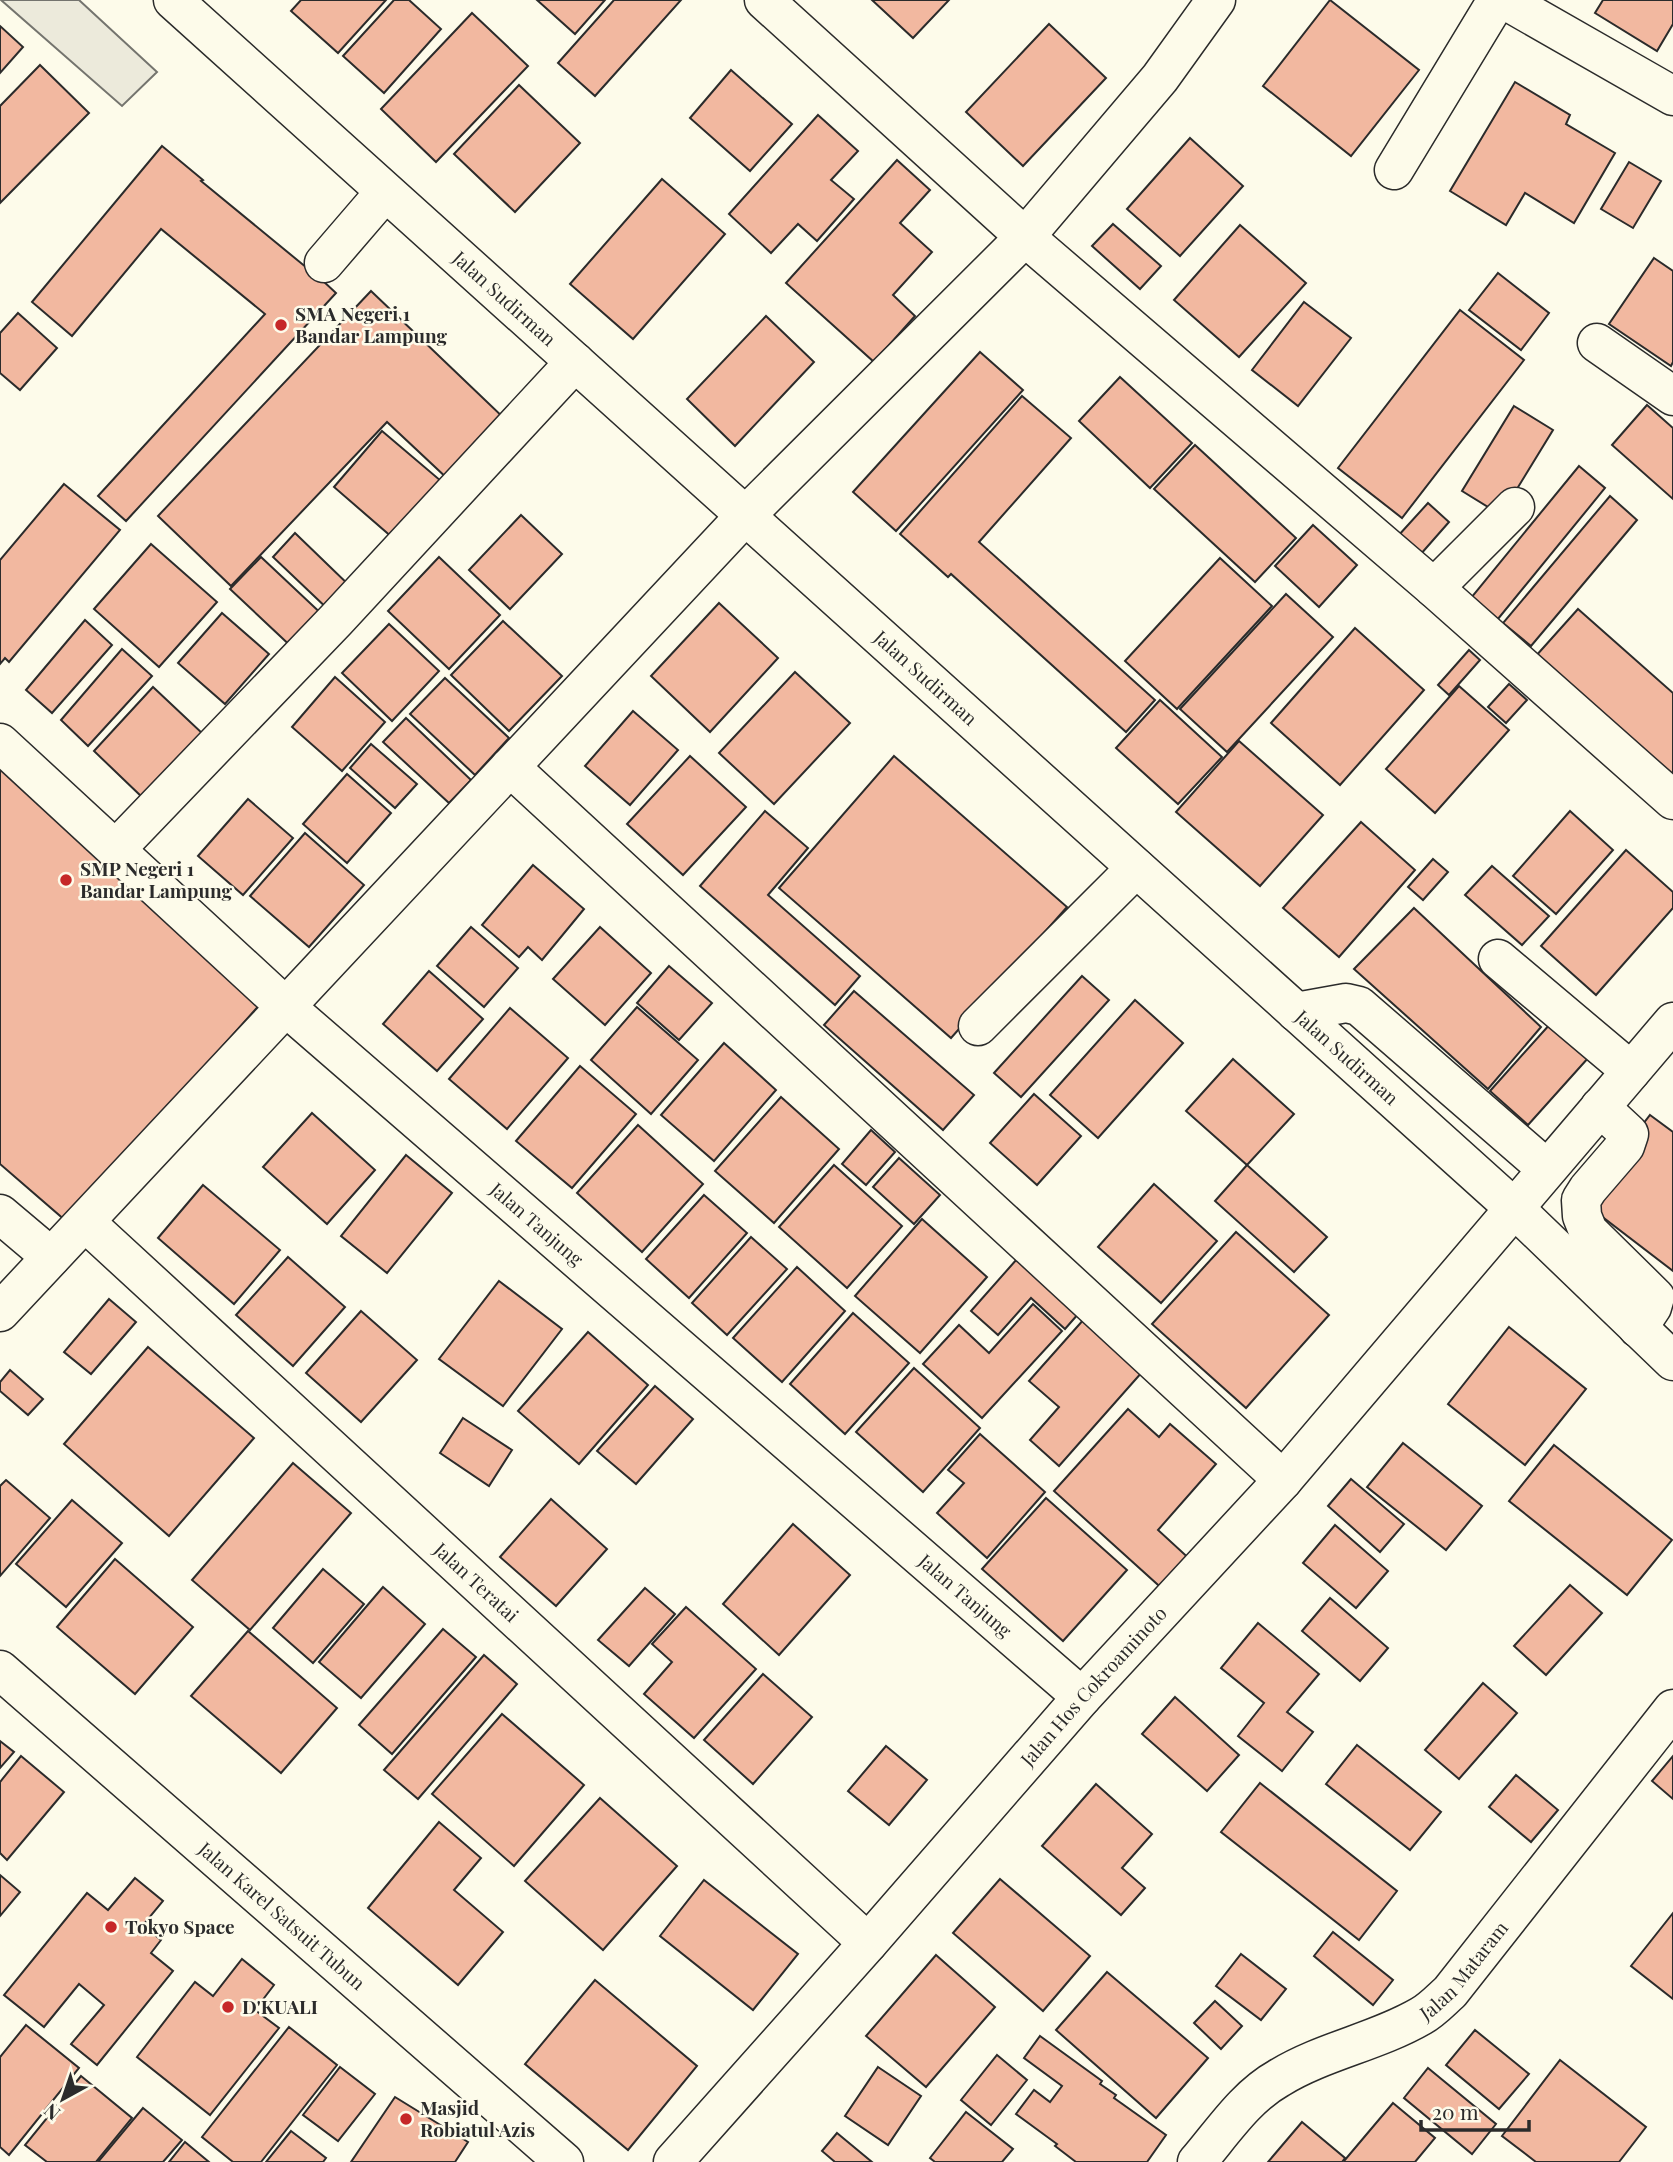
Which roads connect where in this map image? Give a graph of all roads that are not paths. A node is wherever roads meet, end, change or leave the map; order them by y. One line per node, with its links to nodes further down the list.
1 (173, 0): 8 (street, Jalan Sudirman)
2 (764, 0): 9 (street)
3 (1216, 0): 9 (street)
4 (1497, 0): 7 (street)
5 (1504, 0): 6 (street)
6 (1673, 96)
7 (1394, 170)
8 (386, 192): 10 (street); 12 (street, Jalan Sudirman)
9 (1025, 237): 15 (street); 16 (street)
10 (324, 263)
11 (1597, 343): 13 (street)
12 (575, 362): 15 (street, Jalan Sudirman); 20 (street)
13 (1673, 396)
14 (1515, 507): 16 (street)
15 (746, 516): 18 (street); 21 (street, Jalan Sudirman)
16 (1434, 588): 19 (street)
17 (0, 743): 20 (street, Jalan Tanjung)
18 (510, 767): 23 (street); 37 (street)
19 (1673, 800)
20 (116, 849): 23 (street, Jalan Tanjung)
21 (1136, 868): 24 (street, Jalan Sudirman); 26 (street)
22 (1498, 959): 27 (street)
23 (286, 1007): 32 (street); 39 (street, Jalan Tanjung)
24 (1296, 1012): 29 (street); 30 (street, Jalan Sudirman)
25 (1673, 1022): 27 (street, Jalan Hos Cokroaminoto)
26 (978, 1026)
27 (1631, 1071): 28 (street, Jalan Hos Cokroaminoto)
28 (1600, 1107): 29 (street, Jalan Hos Cokroaminoto); 35 (street)
29 (1547, 1169): 30 (street, Jalan Hos Cokroaminoto)
30 (1514, 1208): 35 (street, Jalan Sudirman); 37 (street, Jalan Hos Cokroaminoto)
31 (0, 1214): 33 (street)
32 (85, 1222): 33 (street); 41 (street, Jalan Teratai)
33 (51, 1257): 34 (street)
34 (0, 1312)
35 (1638, 1328): 36 (street, Jalan Sudirman)
36 (1673, 1361)
37 (1283, 1480): 39 (street, Jalan Hos Cokroaminoto)
38 (0, 1670): 42 (street, Jalan Karel Satsuit Tubun)
39 (1083, 1697): 41 (street, Jalan Hos Cokroaminoto)
40 (1673, 1709): 44 (street, Jalan Mataram)
41 (869, 1943): 43 (street, Jalan Hos Cokroaminoto)
42 (564, 2162)
43 (673, 2162)
44 (1197, 2162)

